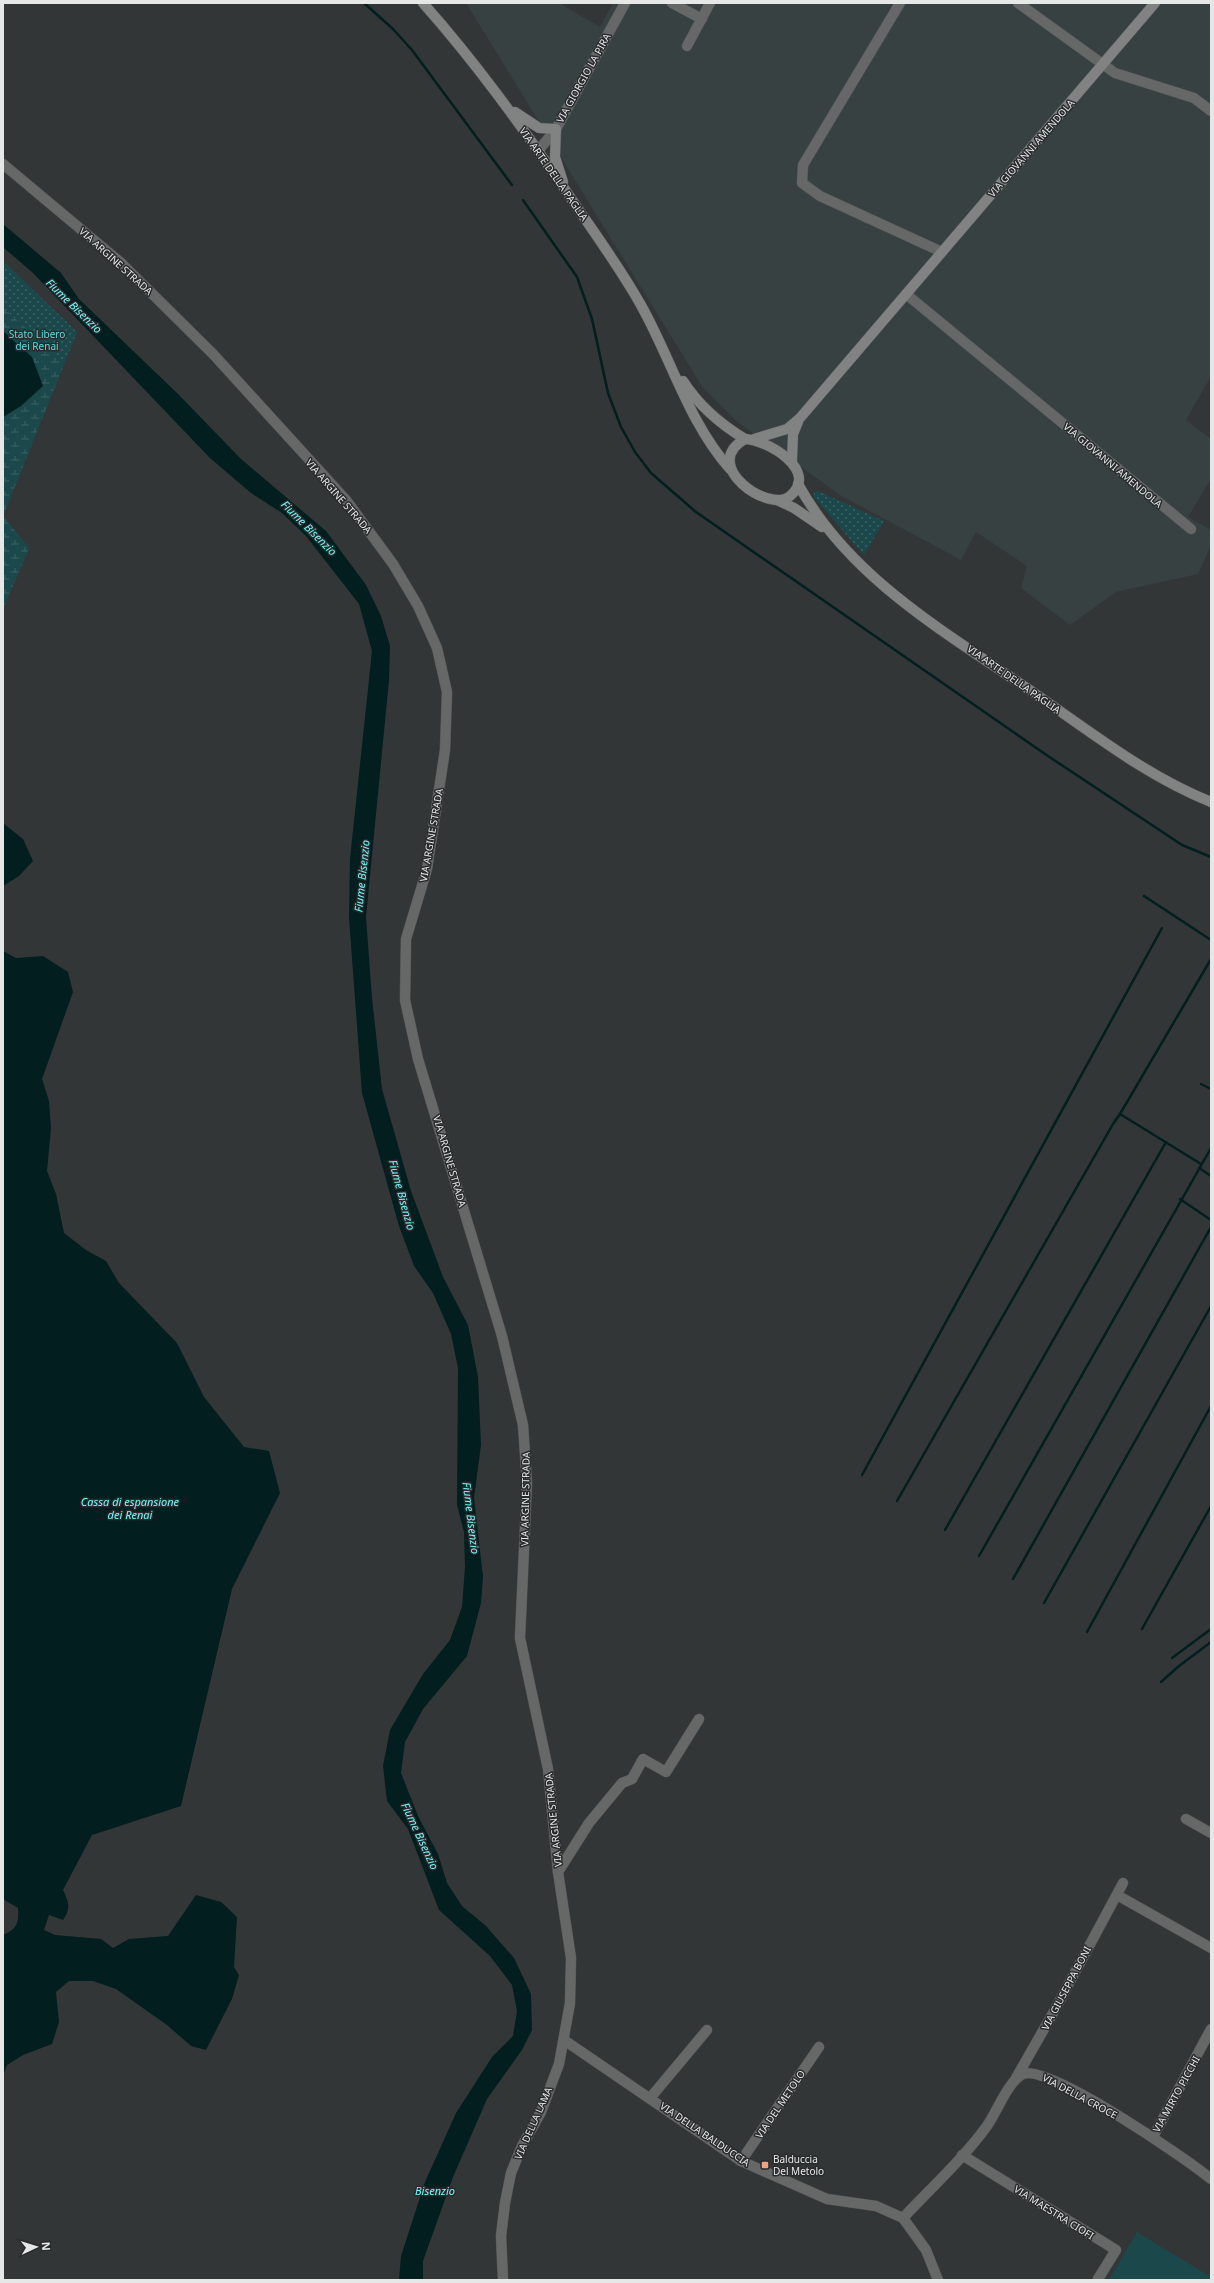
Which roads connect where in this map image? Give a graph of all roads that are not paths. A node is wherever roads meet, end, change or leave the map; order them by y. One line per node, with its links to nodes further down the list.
1 (423, 3): 11 (main road, VIA ARTE DELLA PAGLIA)
2 (625, 3): 13 (street, VIA GIORGIO LA PIRA)
3 (672, 3): 8 (street)
4 (710, 3): 8 (street)
5 (900, 3): 17 (street)
6 (1018, 3): 10 (street)
7 (1155, 3): 10 (main road, VIA GIOVANNI AMENDOLA)
8 (702, 19): 9 (street)
9 (687, 46)
10 (1102, 65): 12 (street); 17 (main road, VIA GIOVANNI AMENDOLA)
11 (510, 109): 13 (main road); 14 (main road, VIA ARTE DELLA PAGLIA)
12 (1211, 111)
13 (556, 129): 14 (street, VIA GIORGIO LA PIRA); 16 (main road)
14 (538, 151): 16 (main road, VIA ARTE DELLA PAGLIA)
15 (3, 164): 32 (street, VIA ARGINE STRADA)
16 (567, 193): 19 (main road, VIA ARTE DELLA PAGLIA)
17 (942, 252): 18 (main road, VIA GIOVANNI AMENDOLA)
18 (906, 294): 20 (main road, VIA GIOVANNI AMENDOLA); 26 (street, VIA GIOVANNI AMENDOLA)
19 (667, 357): 21 (main road, VIA ARTE DELLA PAGLIA); 23 (main road, VIA ARTE DELLA PAGLIA)
20 (800, 418): 21 (main road, VIA GIOVANNI AMENDOLA); 22 (main road, VIA GIOVANNI AMENDOLA)
21 (750, 439): 22 (main road, VIA ARTE DELLA PAGLIA); 23 (main road)
22 (792, 462): 24 (main road, VIA ARTE DELLA PAGLIA)
23 (730, 469): 25 (main road, VIA ARTE DELLA PAGLIA)
24 (798, 484): 25 (main road); 27 (main road, VIA ARTE DELLA PAGLIA)
25 (777, 500): 27 (main road, VIA ARTE DELLA PAGLIA)
26 (1191, 529)
27 (832, 536): 28 (main road, VIA ARTE DELLA PAGLIA)
28 (1211, 802)
29 (699, 1719): 32 (street)
30 (1186, 1819): 31 (street)
31 (1211, 1833)
32 (558, 1872): 38 (street, VIA DELLA LAMA)
33 (1123, 1883): 34 (street, VIA GIUSEPPA BONI)
34 (1117, 1895): 35 (street); 40 (street, VIA GIUSEPPA BONI)
35 (1211, 1948)
36 (1211, 2029): 42 (street, VIA MIRTO PICCHI)
37 (707, 2030): 41 (street)
38 (564, 2040): 41 (street, VIA DELLA BALDUCCIA); 48 (street, VIA DELLA LAMA)
39 (819, 2047): 44 (street, VIA DEL METOLO)
40 (1014, 2080): 42 (street, VIA DELLA CROCE); 43 (street)
41 (651, 2097): 44 (street, VIA DELLA BALDUCCIA)
42 (1153, 2137): 45 (street, VIA DELLA CROCE)
43 (962, 2155): 46 (street); 47 (street, VIA MAESTRA CIOFI)
44 (741, 2161): 46 (street, VIA DELLA BALDUCCIA)
45 (1211, 2179)
46 (903, 2218): 49 (street)
47 (1098, 2279)
48 (503, 2280)
49 (938, 2280)

